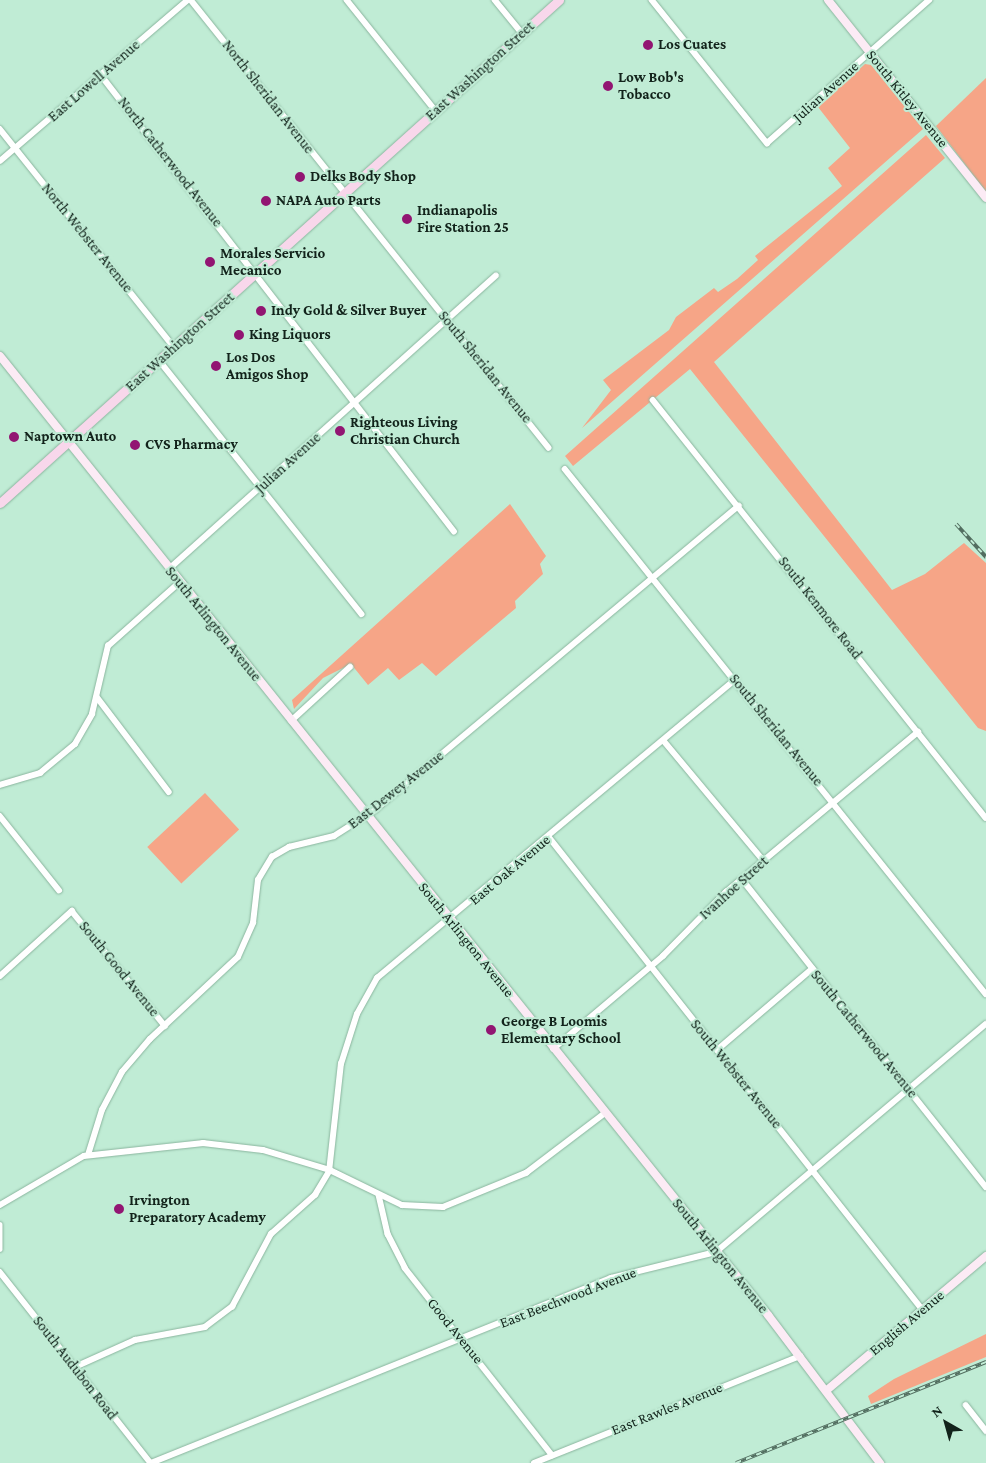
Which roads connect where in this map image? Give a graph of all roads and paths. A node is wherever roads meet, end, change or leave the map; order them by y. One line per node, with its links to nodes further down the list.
1 (190, 0): 10 (street, East Lowell Avenue); 15 (street, North Sheridan Avenue)
2 (347, 0): 11 (street)
3 (495, 0): 8 (street)
4 (559, 0): 8 (main road, East Washington Street)
5 (652, 0): 9 (street, Julian Avenue)
6 (828, 0): 9 (main road, South Kitley Avenue)
7 (929, 0): 9 (street, Julian Avenue)
8 (522, 33): 11 (main road, East Washington Street)
9 (870, 52): 16 (main road, South Kitley Avenue)
10 (101, 75): 13 (street, East Lowell Avenue); 17 (street, North Catherwood Avenue)
11 (436, 111): 15 (main road, East Washington Street)
12 (0, 129): 13 (street, North Webster Avenue)
13 (15, 148): 14 (street, East Lowell Avenue); 20 (street, North Webster Avenue)
14 (0, 162)
15 (346, 193): 17 (main road, East Washington Street); 19 (street, South Sheridan Avenue)
16 (986, 198)
17 (254, 275): 20 (main road, East Washington Street); 24 (street)
18 (496, 276): 19 (street, Julian Avenue)
19 (447, 320): 24 (street, Julian Avenue); 26 (street, South Sheridan Avenue)
20 (174, 347): 22 (main road, East Washington Street)
21 (0, 356): 25 (main road, South Arlington Avenue)
22 (159, 360): 25 (main road, East Washington Street); 28 (street)
23 (653, 400): 30 (street, South Kenmore Road)
24 (354, 404): 28 (street, Julian Avenue); 31 (street)
25 (68, 442): 29 (main road, East Washington Street); 32 (main road, South Arlington Avenue)
26 (549, 448)
27 (565, 468): 33 (street, South Sheridan Avenue)
28 (260, 487): 32 (street, Julian Avenue); 35 (street)
29 (0, 502)
30 (739, 506): 33 (street, East Dewey Avenue); 40 (street, South Kenmore Road)
31 (454, 531)
32 (169, 569): 34 (main road, South Arlington Avenue)
33 (652, 577): 37 (street, South Sheridan Avenue); 46 (street, East Dewey Avenue)
34 (180, 582): 38 (street); 39 (main road, South Arlington Avenue)
35 (362, 614)
36 (350, 667): 39 (street)
37 (736, 679): 41 (street, East Oak Avenue); 44 (street, South Sheridan Avenue)
38 (97, 696): 42 (street); 43 (street)
39 (291, 721): 46 (main road, South Arlington Avenue)
40 (918, 732): 44 (street, Ivanhoe Street); 47 (street, South Kenmore Road)
41 (664, 741): 48 (street, East Oak Avenue); 49 (street)
42 (0, 785)
43 (169, 792)
44 (833, 801): 49 (street, Ivanhoe Street); 56 (street, South Sheridan Avenue)
45 (0, 816): 51 (street)
46 (367, 816): 52 (main road, South Arlington Avenue); 58 (street, East Dewey Avenue)
47 (986, 818)
48 (549, 837): 52 (street, East Oak Avenue); 53 (street, South Webster Avenue)
49 (764, 861): 50 (street, Ivanhoe Street)
50 (742, 879): 53 (street, Ivanhoe Street); 54 (street, South Catherwood Avenue)
51 (59, 890)
52 (449, 918): 59 (main road, South Arlington Avenue); 64 (street, East Oak Avenue)
53 (651, 967): 59 (street, Ivanhoe Street); 60 (street, South Webster Avenue)
54 (812, 969): 60 (street); 61 (street, South Catherwood Avenue)
55 (0, 976): 58 (street, South Good Avenue)
56 (986, 994)
57 (986, 1024): 61 (street, East Beechwood Avenue)
58 (165, 1026): 63 (street, East Dewey Avenue)
59 (554, 1049): 62 (main road, South Arlington Avenue)
60 (717, 1050): 65 (street, South Webster Avenue)
61 (908, 1090): 65 (street, East Beechwood Avenue); 66 (street, South Catherwood Avenue)
62 (605, 1112): 67 (street); 71 (main road, South Arlington Avenue)
63 (88, 1155): 64 (street); 68 (street)
64 (330, 1170): 67 (street); 77 (street, East Oak Avenue)
65 (813, 1170): 71 (street, East Beechwood Avenue); 74 (street, South Webster Avenue)
66 (986, 1187)
67 (379, 1195): 75 (street, Good Avenue)
68 (0, 1205)
69 (0, 1225): 70 (street)
70 (0, 1249)
71 (716, 1252): 75 (street, East Beechwood Avenue); 76 (main road, South Arlington Avenue)
72 (986, 1256): 74 (main road, English Avenue)
73 (0, 1272): 77 (street, South Audubon Road)
74 (923, 1310): 78 (main road, English Avenue)
75 (462, 1339): 81 (street, Good Avenue); 82 (street, East Beechwood Avenue)
76 (800, 1356): 78 (main road, South Arlington Avenue); 81 (street, East Rawles Avenue)
77 (75, 1367): 82 (street, South Audubon Road)
78 (827, 1390): 84 (main road, South Arlington Avenue)
79 (966, 1405): 80 (street)
80 (986, 1431)
81 (552, 1455): 83 (street, East Rawles Avenue)
82 (151, 1463)
83 (534, 1463)
84 (880, 1463)

